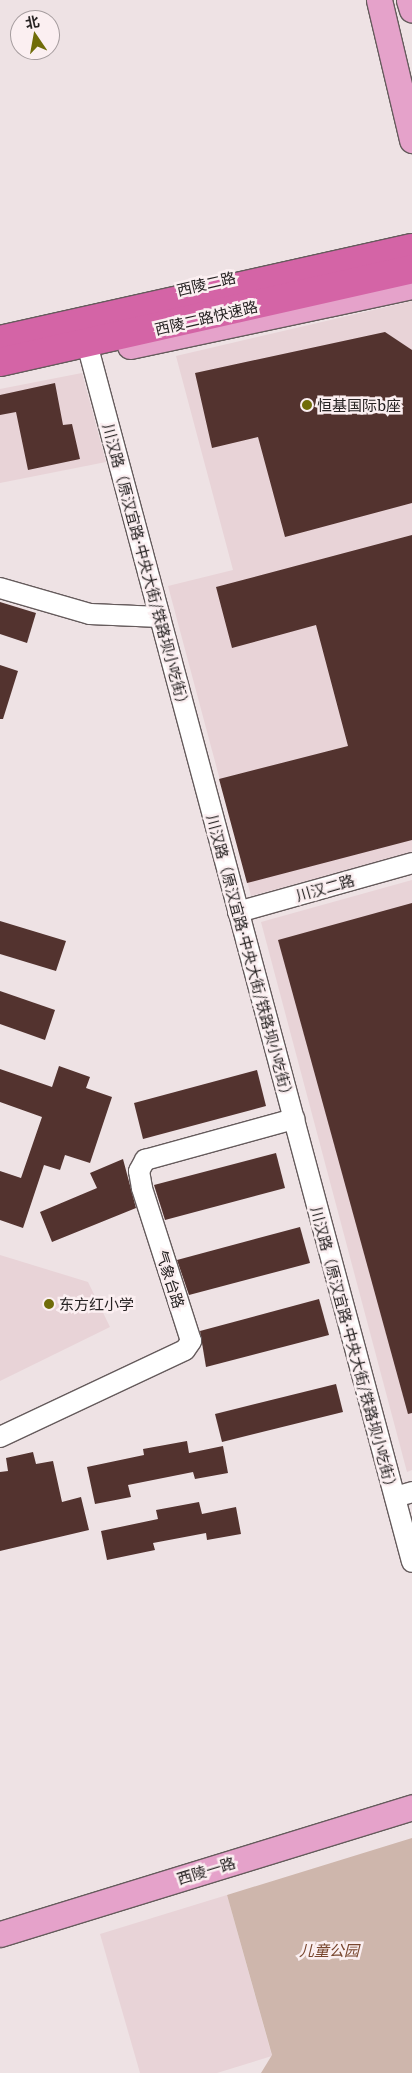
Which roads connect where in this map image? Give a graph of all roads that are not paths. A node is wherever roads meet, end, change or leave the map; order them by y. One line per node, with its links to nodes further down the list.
1 (379, 0): 4 (main road)
2 (409, 0): 3 (main road)
3 (412, 10)
4 (412, 140)
5 (412, 234): 9 (main road, 西陵二路)
6 (412, 248): 10 (highway, 西陵二路快速路)
7 (412, 269): 12 (highway, 西陵二路快速路)
8 (412, 286): 11 (main road)
9 (0, 328)
10 (0, 340)
11 (90, 355): 13 (main road); 15 (street, 川汉路（原汉宜路·中央大街/铁路坝小吃街）)
12 (0, 362)
13 (0, 373)
14 (0, 588): 15 (street)
15 (160, 617): 17 (street, 川汉路（原汉宜路·中央大街/铁路坝小吃街）)
16 (412, 863): 17 (street, 川汉二路)
17 (238, 912): 18 (street, 川汉路（原汉宜路·中央大街/铁路坝小吃街）)
18 (294, 1120): 19 (street, 气象台路); 20 (street, 川汉路（原汉宜路·中央大街/铁路坝小吃街）)
19 (0, 1437)
20 (403, 1494): 21 (street, 川汉路（原汉宜路·中央大街/铁路坝小吃街）)
21 (412, 1562)
22 (412, 1807): 24 (main road, 西陵一路)
23 (412, 1820): 25 (main road, 西陵一路)
24 (0, 1934)
25 (0, 1947)

